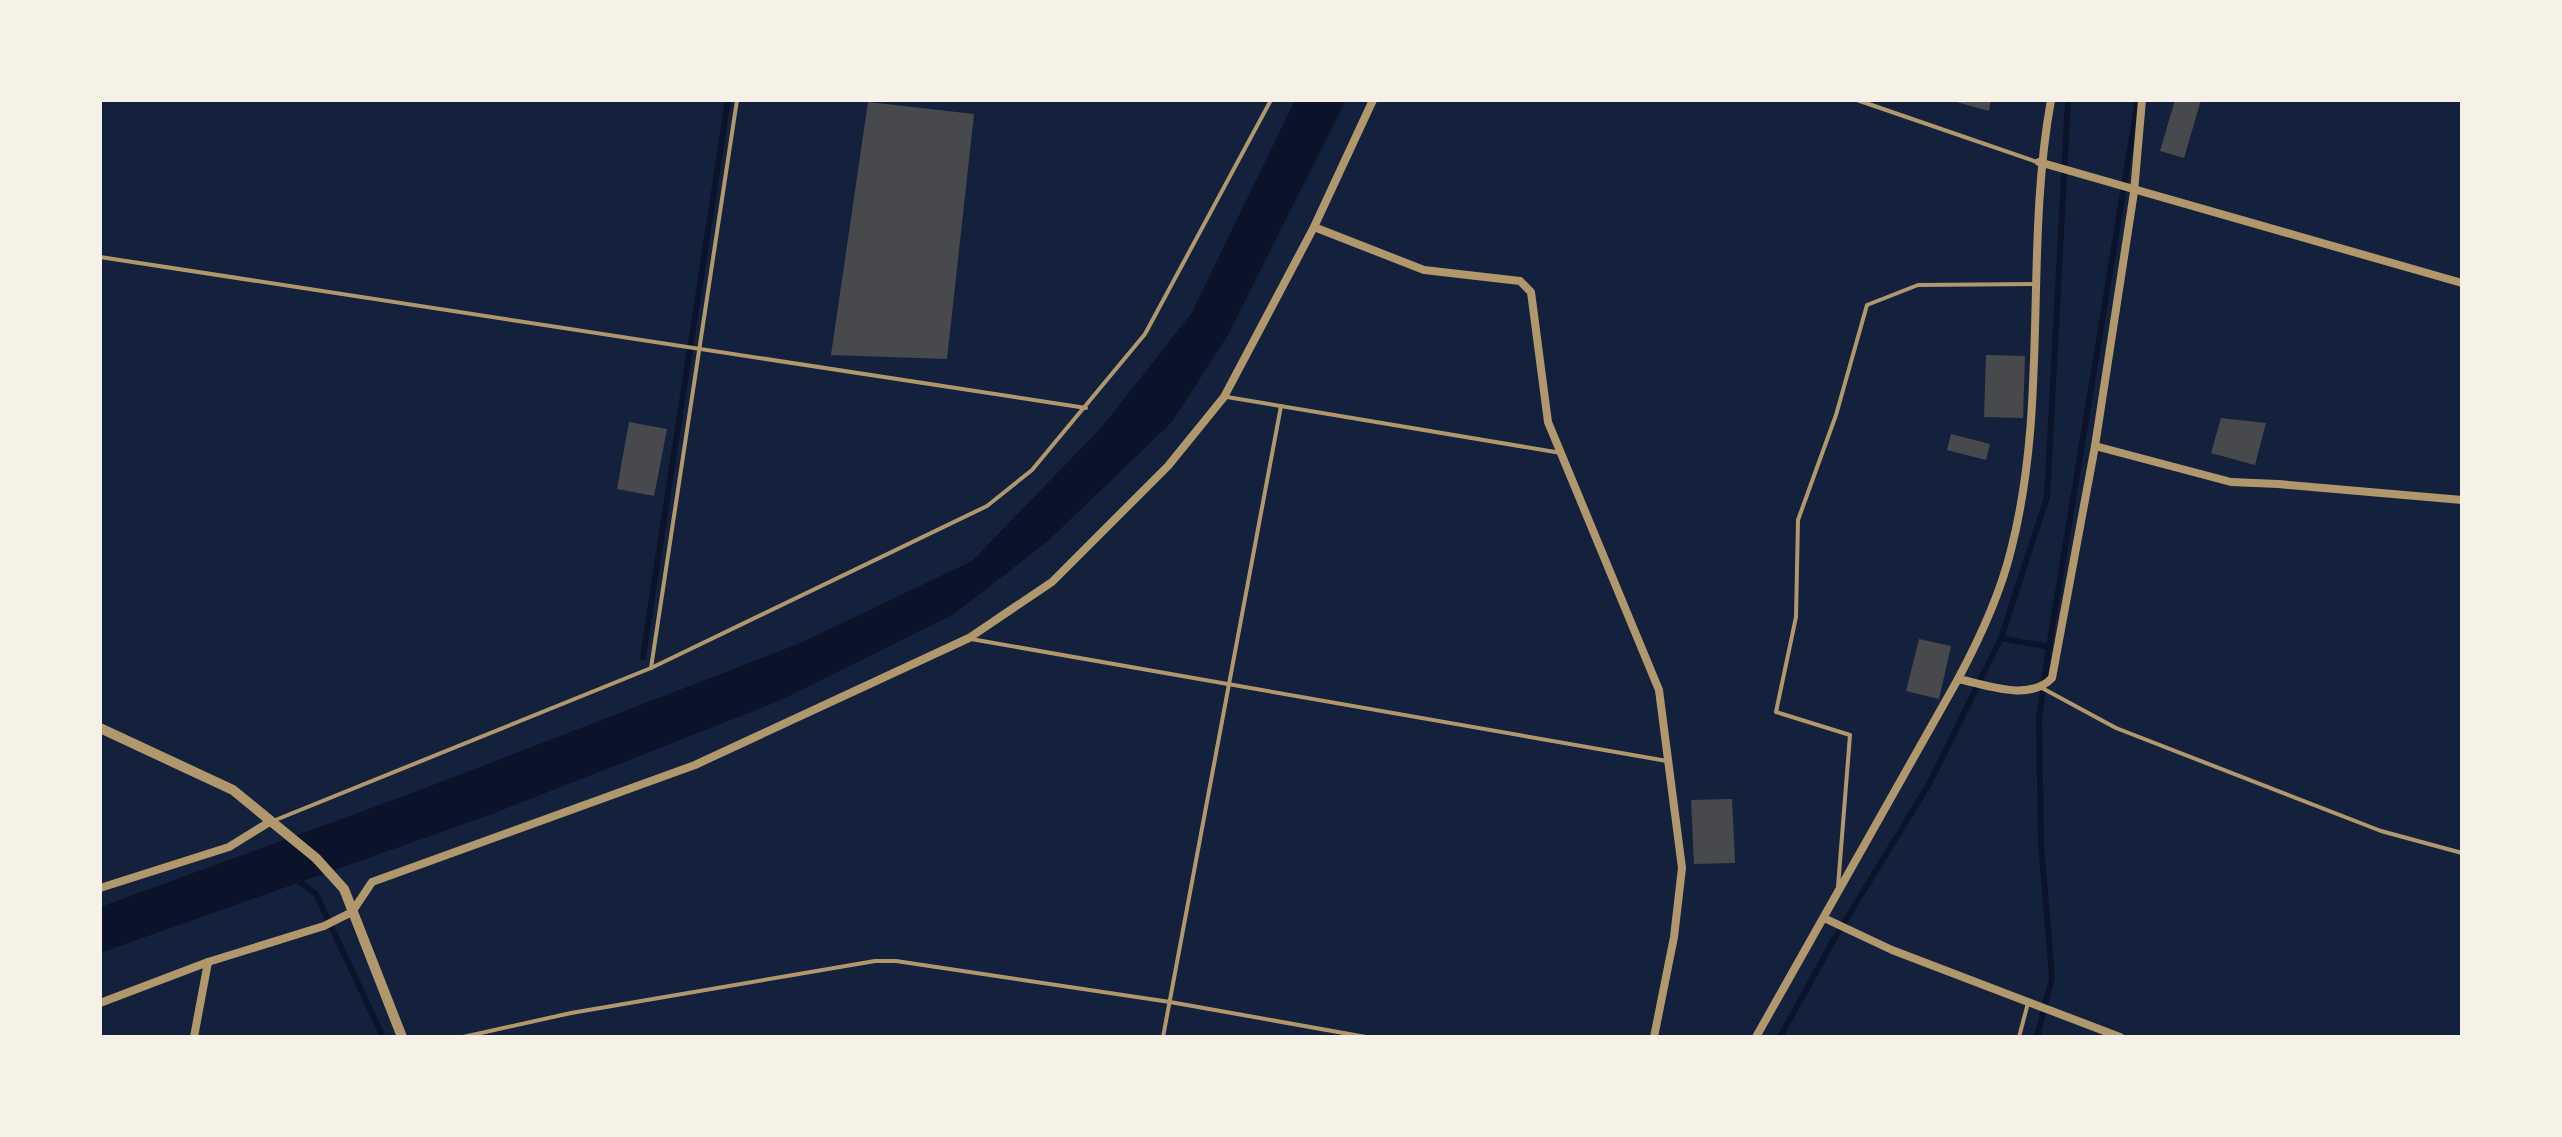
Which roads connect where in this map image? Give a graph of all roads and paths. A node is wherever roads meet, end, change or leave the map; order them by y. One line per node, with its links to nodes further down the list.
1 (737, 100): 13 (lane)
2 (1271, 100): 16 (lane)
3 (1373, 100): 9 (street)
4 (1857, 100): 7 (lane)
5 (2051, 100): 7 (street)
6 (2142, 100): 8 (street)
7 (2039, 162): 8 (street); 12 (street)
8 (2134, 192): 11 (street); 17 (street)
9 (1314, 227): 14 (street); 18 (street)
10 (100, 257): 13 (lane)
11 (2462, 283)
12 (2035, 284): 22 (street); 30 (lane)
13 (701, 348): 16 (lane); 21 (lane)
14 (1224, 397): 15 (lane); 20 (street)
15 (1281, 406): 18 (lane); 23 (lane)
16 (1086, 408): 21 (lane)
17 (2095, 446): 19 (street); 24 (street)
18 (1564, 453): 26 (street)
19 (2462, 500)
20 (969, 638): 23 (lane); 31 (street)
21 (651, 668): 27 (lane)
22 (1958, 679): 24 (street); 30 (street)
23 (1229, 685): 26 (lane); 34 (lane)
24 (2042, 688): 28 (lane)
25 (100, 728): 27 (street)
26 (1670, 762): 42 (street)
27 (271, 821): 29 (street); 31 (street)
28 (2462, 853)
29 (100, 888)
30 (1838, 893): 32 (street)
31 (352, 912): 33 (street); 38 (street)
32 (1824, 918): 36 (street); 43 (street)
33 (208, 962): 35 (street); 37 (street)
34 (1170, 1002): 39 (lane); 40 (lane); 41 (lane)
35 (100, 1003)
36 (2028, 1003): 44 (lane); 45 (street)
37 (194, 1037)
38 (402, 1037)
39 (463, 1037)
40 (1163, 1037)
41 (1366, 1037)
42 (1654, 1037)
43 (1756, 1037)
44 (2019, 1037)
45 (2120, 1037)

